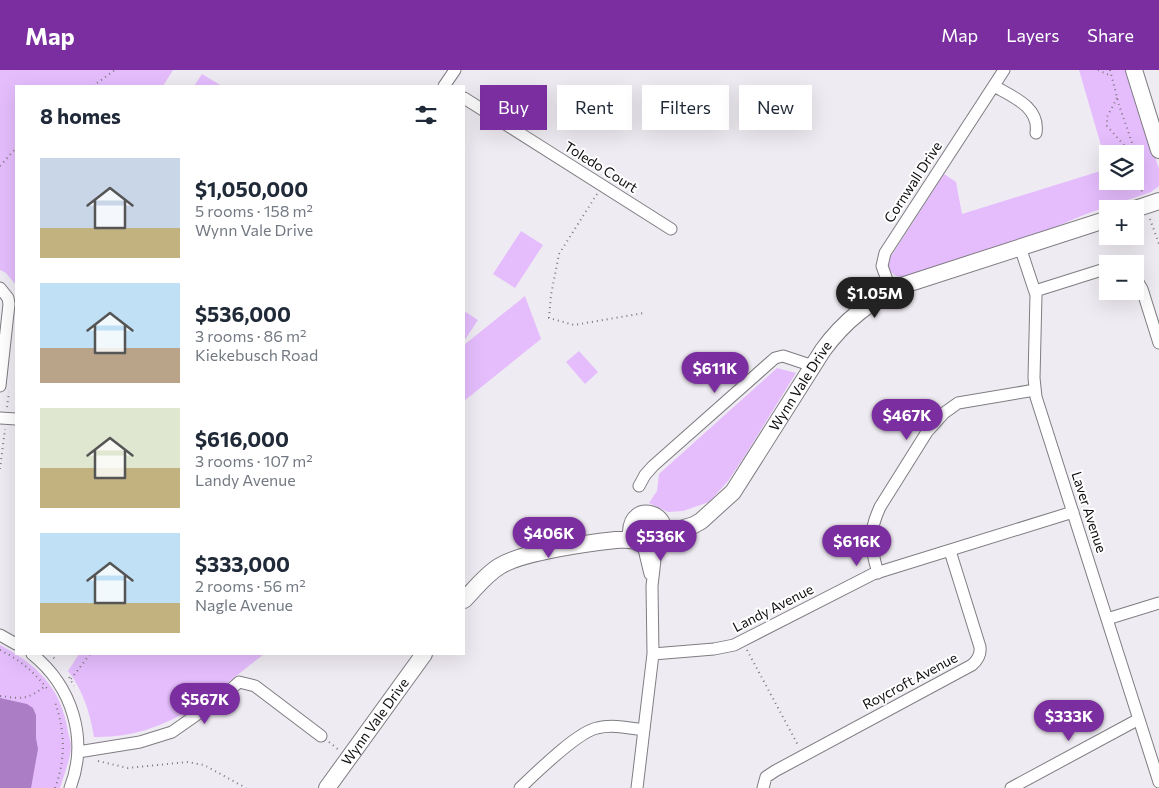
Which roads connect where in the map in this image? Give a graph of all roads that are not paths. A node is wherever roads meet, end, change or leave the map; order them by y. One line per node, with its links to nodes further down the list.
1 (455, 70): 5 (street)
2 (1004, 70): 6 (street, Cornwall Drive)
3 (1134, 70): 10 (main road)
4 (1144, 70): 8 (main road)
5 (446, 85)
6 (994, 86): 9 (street); 16 (street, Cornwall Drive)
7 (465, 99): 12 (street, Toledo Court)
8 (1159, 118)
9 (1036, 133)
10 (1159, 150)
11 (1099, 222): 13 (main road, Wynn Vale Drive)
12 (671, 229)
13 (1020, 247): 16 (main road, Wynn Vale Drive); 17 (street, Laver Avenue)
14 (1099, 271): 17 (street)
15 (0, 288): 21 (street)
16 (891, 291): 20 (main road, Wynn Vale Drive)
17 (1035, 291): 22 (street, Laver Avenue)
18 (1144, 295): 19 (street)
19 (1159, 342)
20 (813, 366): 23 (street); 24 (main road, Wynn Vale Drive)
21 (5, 385)
22 (1035, 390): 25 (street, Laver Avenue); 30 (street)
23 (639, 486)
24 (714, 509): 26 (main road, Wynn Vale Drive); 28 (main road, Wynn Vale Drive)
25 (1073, 512): 29 (street, Landy Avenue); 34 (street, Laver Avenue)
26 (657, 516): 27 (main road); 28 (main road)
27 (632, 523): 28 (main road); 31 (main road, Wynn Vale Drive)
28 (649, 541): 32 (main road, Wynn Vale Drive); 37 (street)
29 (950, 551): 30 (street, Landy Avenue); 49 (street, Roycroft Avenue)
30 (878, 573): 37 (street, Landy Avenue)
31 (465, 598)
32 (465, 599)
33 (1159, 603): 34 (street)
34 (1107, 619): 40 (street, Laver Avenue)
35 (0, 635): 36 (street)
36 (15, 643)
37 (652, 654): 41 (street)
38 (33, 655): 43 (street)
39 (423, 655): 46 (main road, Wynn Vale Drive)
40 (1139, 719): 44 (street, Laver Avenue); 50 (street)
41 (644, 730): 47 (street); 48 (street)
42 (321, 736): 43 (street)
43 (78, 754): 45 (street)
44 (1159, 782)
45 (70, 788)
46 (327, 788)
47 (520, 788)
48 (637, 788)
49 (763, 788)
50 (1011, 788)

